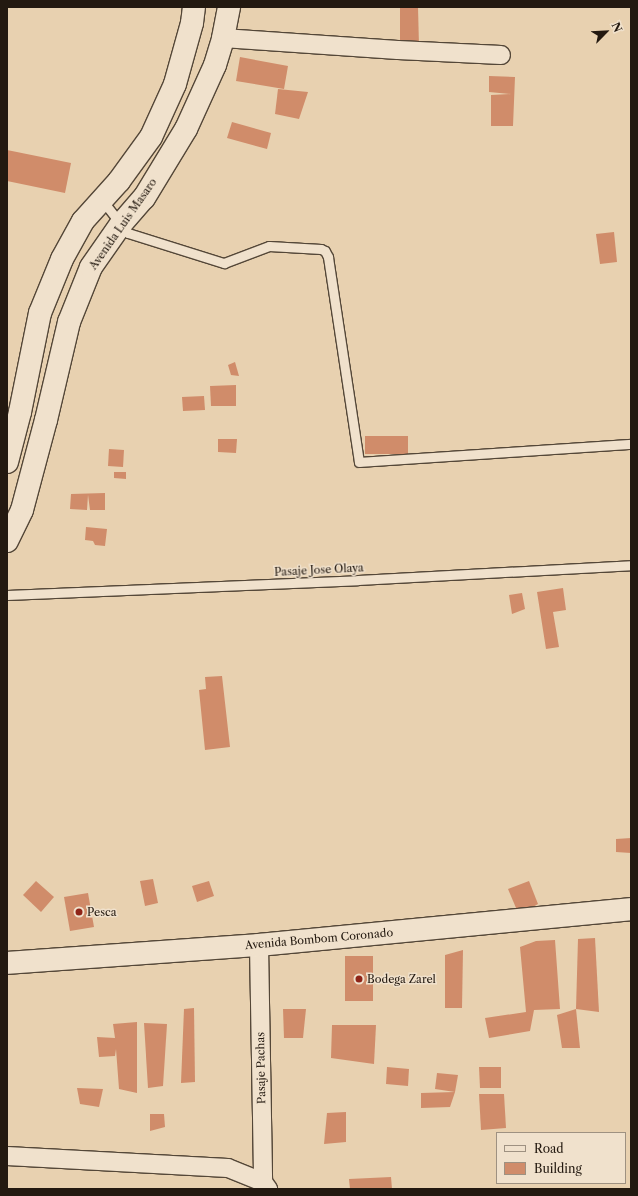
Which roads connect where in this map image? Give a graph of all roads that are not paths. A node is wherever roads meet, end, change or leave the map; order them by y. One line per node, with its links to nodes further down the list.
1 (194, 7): 5 (main road)
2 (229, 7): 3 (main road, Avenida Luis Masaro)
3 (223, 38): 4 (street); 6 (main road, Avenida Luis Masaro)
4 (501, 55)
5 (102, 200): 6 (lane); 8 (main road)
6 (121, 224): 7 (lane); 9 (main road, Avenida Luis Masaro)
7 (631, 444)
8 (7, 462)
9 (7, 541)
10 (631, 565): 11 (lane, Pasaje Jose Olaya)
11 (7, 595)
12 (631, 909): 13 (main road, Avenida Bombom Coronado)
13 (259, 945): 14 (main road, Avenida Bombom Coronado); 16 (street, Pasaje Pachas)
14 (7, 963)
15 (7, 1156): 16 (street)
16 (265, 1185)

